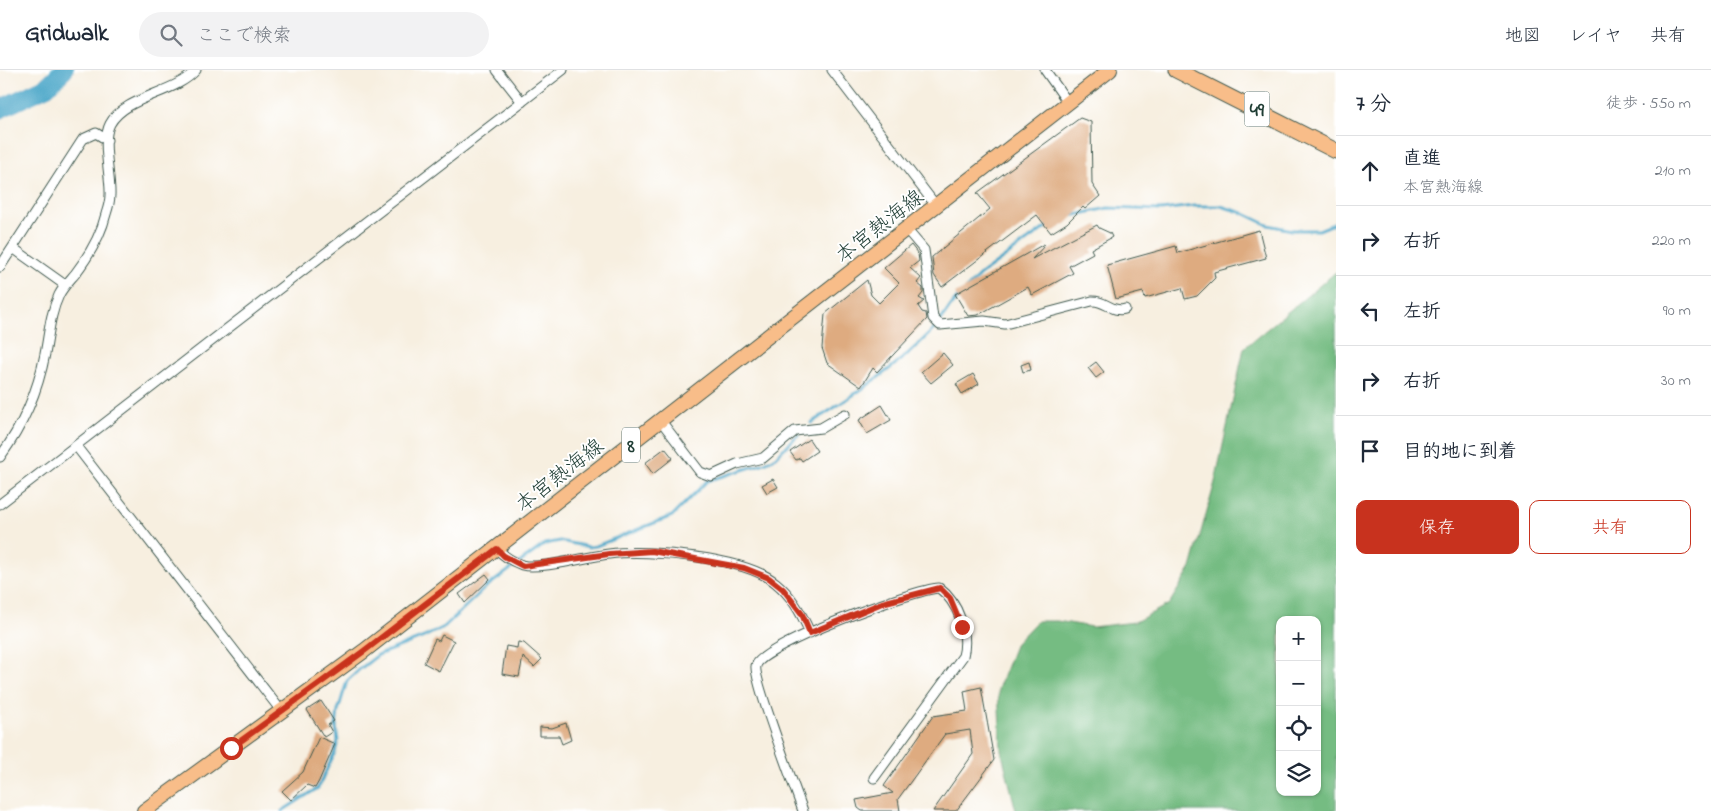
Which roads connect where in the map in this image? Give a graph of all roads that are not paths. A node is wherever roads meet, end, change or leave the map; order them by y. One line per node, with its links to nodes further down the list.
1 (196, 70): 10 (street)
2 (497, 70): 8 (street)
3 (563, 70): 8 (street)
4 (832, 70): 12 (street)
5 (1045, 70): 9 (street)
6 (1110, 70): 9 (main road, 本宮熱海線 / 8)
7 (1176, 70): 11 (highway, 49)
8 (522, 102): 20 (street)
9 (1069, 104): 12 (main road, 本宮熱海線 / 8)
10 (107, 140): 14 (street); 16 (street)
11 (1336, 151)
12 (937, 207): 13 (main road, 本宮熱海線 / 8)
13 (907, 230): 17 (street); 19 (main road, 本宮熱海線 / 8)
14 (13, 248): 15 (street); 16 (street)
15 (0, 267)
16 (65, 285): 21 (street)
17 (1125, 309)
18 (845, 414): 19 (street)
19 (661, 421): 23 (main road, 本宮熱海線 / 8)
20 (76, 446): 22 (street); 25 (street)
21 (0, 457)
22 (0, 504)
23 (497, 549): 24 (street); 25 (main road, 本宮熱海線 / 8)
24 (810, 633): 26 (street); 28 (street)
25 (282, 712): 27 (main road, 本宮熱海線 / 8)
26 (874, 778)
27 (144, 811)
28 (803, 811)

